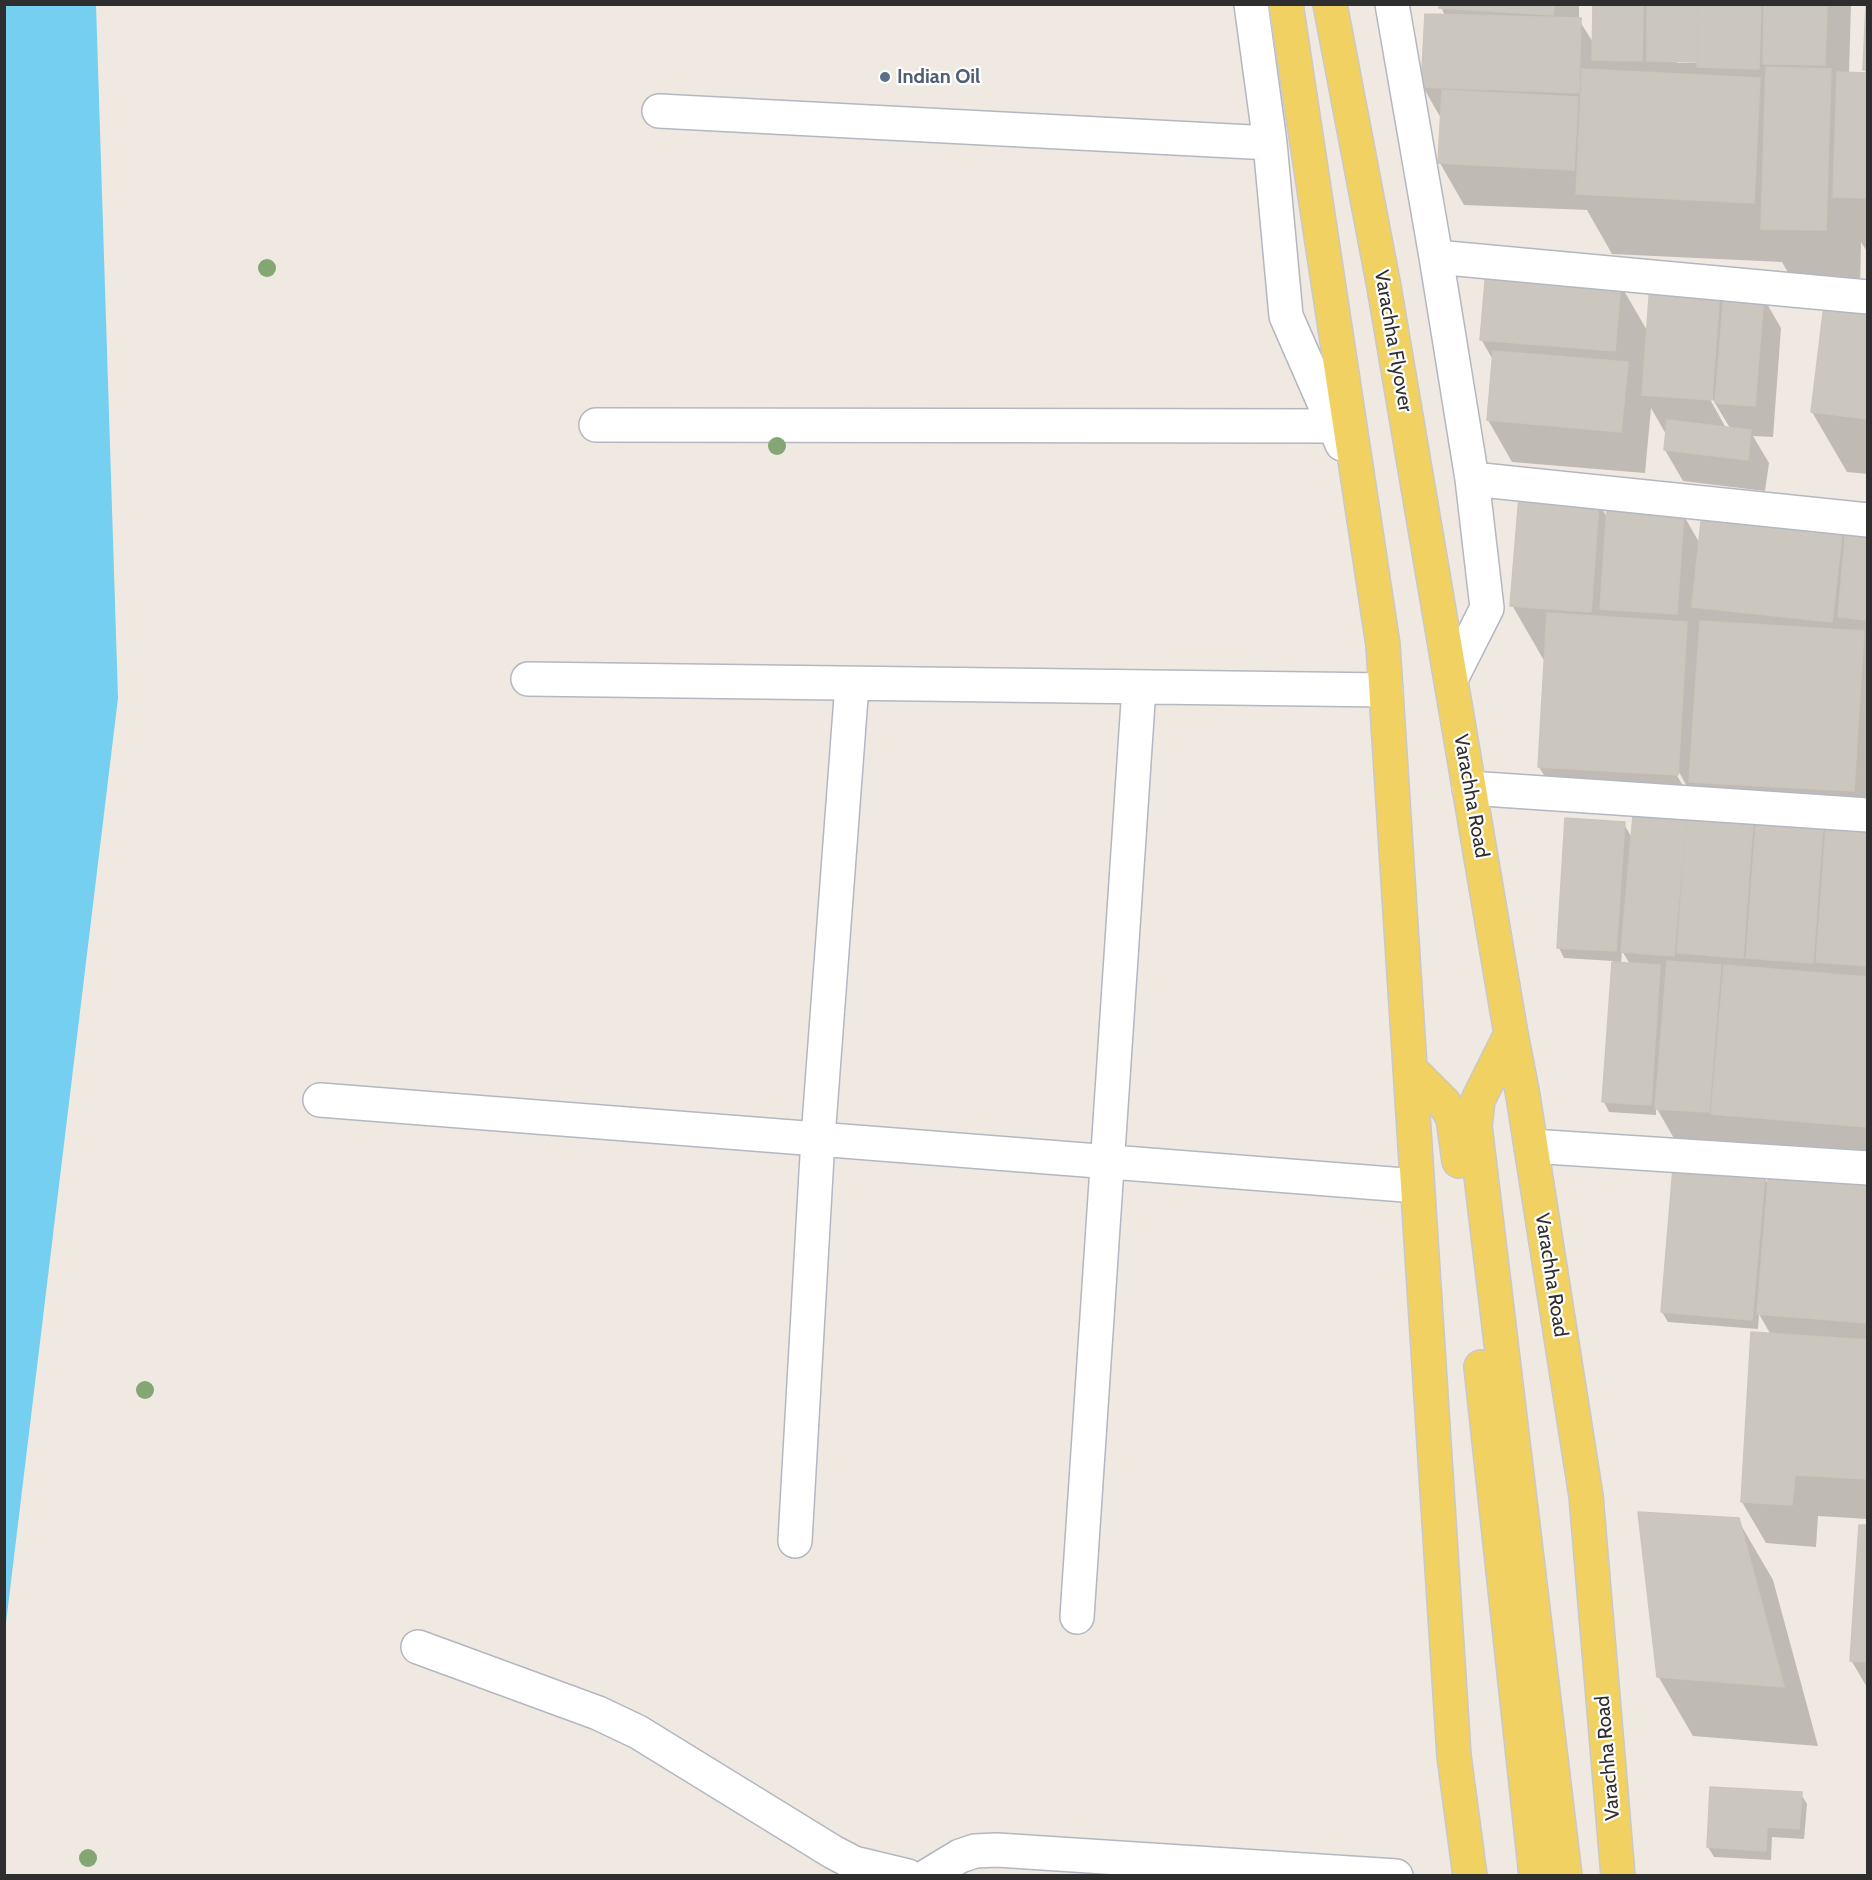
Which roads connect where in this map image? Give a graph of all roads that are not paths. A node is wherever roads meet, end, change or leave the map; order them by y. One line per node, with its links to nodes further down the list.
1 (1251, 4): 6 (street)
2 (1286, 4): 11 (main road)
3 (1330, 4): 15 (main road, Varachha Flyover)
4 (1392, 4): 7 (street)
5 (659, 111): 6 (street)
6 (1270, 143): 10 (street)
7 (1436, 257): 8 (street); 12 (street)
8 (1868, 297)
9 (596, 425): 10 (street)
10 (1334, 426): 11 (street)
11 (1358, 478): 18 (main road)
12 (1472, 479): 13 (street); 15 (street)
13 (1868, 520)
14 (528, 679): 16 (street)
15 (1451, 679): 19 (main road, Varachha Road)
16 (852, 684): 17 (street); 24 (street)
17 (1139, 687): 18 (street); 26 (street)
18 (1386, 690): 22 (main road)
19 (1469, 788): 20 (street); 21 (main road, Varachha Road)
20 (1868, 815)
21 (1511, 1034): 25 (main road, Varachha Road); 37 (main road)
22 (1410, 1069): 28 (main road); 36 (main road)
23 (320, 1100): 24 (street)
24 (818, 1138): 26 (street); 29 (street)
25 (1531, 1146): 27 (street); 38 (main road, Varachha Road)
26 (1108, 1161): 28 (street); 30 (street)
27 (1868, 1168)
28 (1417, 1186): 35 (main road)
29 (795, 1541)
30 (1077, 1617)
31 (417, 1647): 32 (street)
32 (908, 1875)
33 (927, 1875): 34 (street)
34 (1396, 1875)
35 (1470, 1875)
36 (1536, 1875)
37 (1565, 1875)
38 (1618, 1875)

